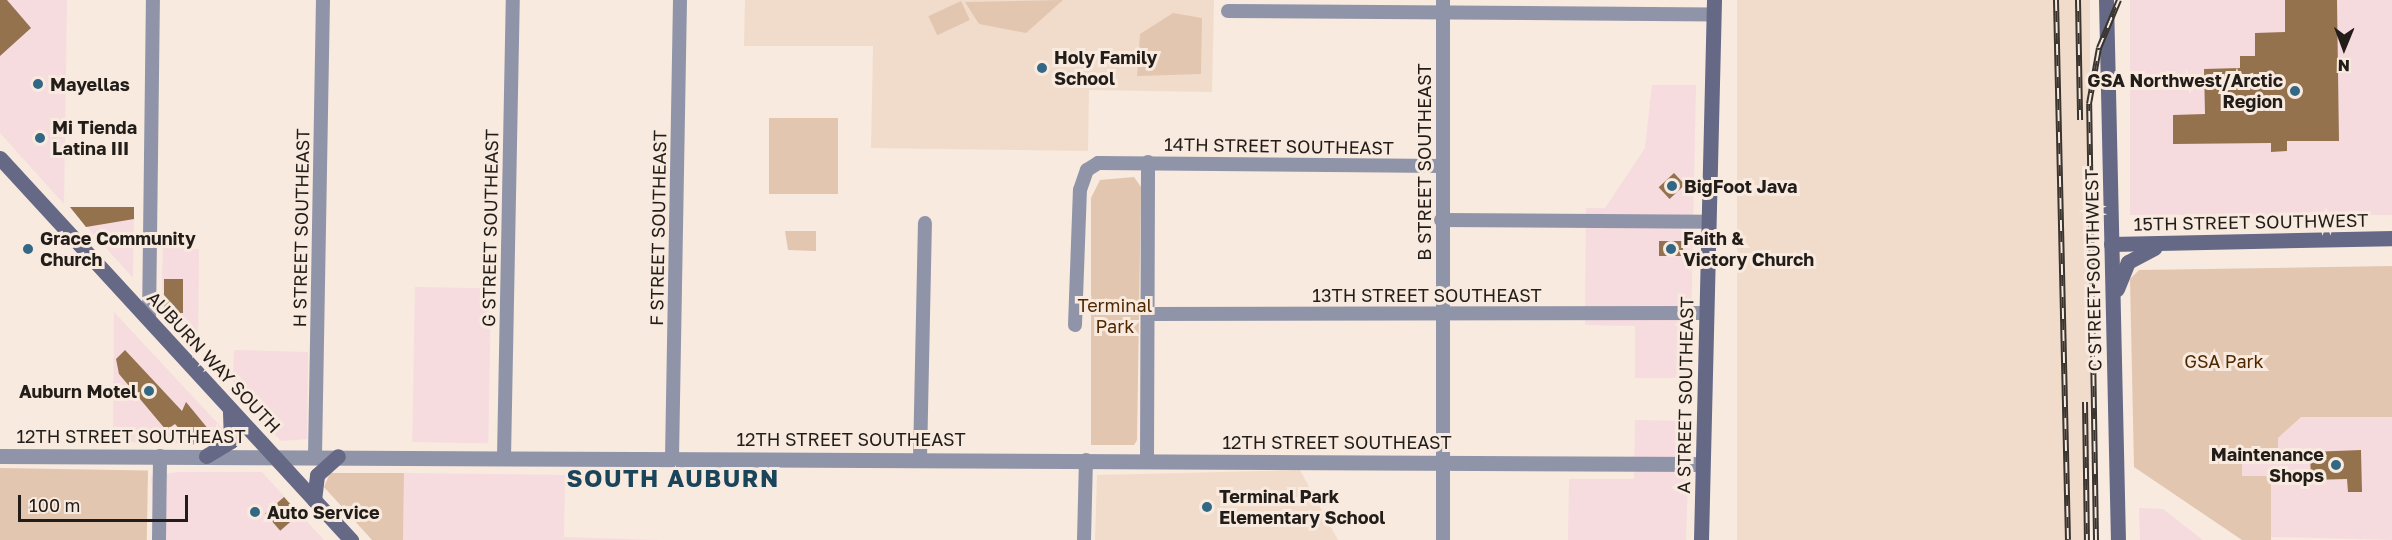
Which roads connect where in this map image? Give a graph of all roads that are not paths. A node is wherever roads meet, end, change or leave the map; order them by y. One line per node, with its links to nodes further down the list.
1 (153, 0): 22 (street)
2 (323, 0): 29 (street, H STREET SOUTHEAST)
3 (513, 0): 31 (street, G STREET SOUTHEAST)
4 (680, 0): 32 (street, F STREET SOUTHEAST)
5 (2106, 0): 17 (main road, C STREET SOUTHWEST)
6 (1443, 6): 7 (street); 8 (street); 11 (street, B STREET SOUTHEAST)
7 (1714, 7): 13 (main road, A STREET SOUTHEAST)
8 (1228, 11)
9 (0, 158): 22 (main road, AUBURN WAY SOUTH)
10 (1148, 162): 11 (street, 14TH STREET SOUTHEAST); 21 (street); 23 (street, 14TH STREET SOUTHEAST)
11 (1442, 166): 12 (street, B STREET SOUTHEAST)
12 (1441, 220): 13 (street); 19 (street, B STREET SOUTHEAST)
13 (1708, 222): 20 (main road, A STREET SOUTHEAST)
14 (925, 224): 33 (street)
15 (2392, 238): 16 (main road, 15TH STREET SOUTHWEST)
16 (2172, 243): 17 (main road, 15TH STREET SOUTHWEST); 18 (main road)
17 (2112, 244): 18 (main road, C STREET SOUTHWEST)
18 (2113, 305): 44 (main road, C STREET SOUTHWEST)
19 (1443, 313): 20 (street, 13TH STREET SOUTHEAST); 21 (street, 13TH STREET SOUTHEAST); 36 (street, B STREET SOUTHEAST)
20 (1706, 313): 37 (main road, A STREET SOUTHEAST)
21 (1148, 314): 35 (street)
22 (149, 320): 24 (main road, AUBURN WAY SOUTH)
23 (1075, 325)
24 (230, 409): 27 (main road); 28 (main road, AUBURN WAY SOUTH)
25 (0, 456): 26 (street, 12TH STREET SOUTHEAST)
26 (160, 456): 27 (street, 12TH STREET SOUTHEAST); 39 (street)
27 (206, 456): 28 (street, 12TH STREET SOUTHEAST)
28 (274, 456): 29 (street, 12TH STREET SOUTHEAST); 38 (main road, AUBURN WAY SOUTH)
29 (315, 456): 30 (street, 12TH STREET SOUTHEAST)
30 (338, 456): 31 (street, 12TH STREET SOUTHEAST); 38 (main road)
31 (504, 457): 32 (street, 12TH STREET SOUTHEAST)
32 (672, 458): 33 (street, 12TH STREET SOUTHEAST)
33 (920, 459): 34 (street, 12TH STREET SOUTHEAST)
34 (1086, 460): 35 (street, 12TH STREET SOUTHEAST); 41 (street)
35 (1147, 461): 36 (street, 12TH STREET SOUTHEAST)
36 (1443, 463): 37 (street, 12TH STREET SOUTHEAST); 42 (street, B STREET SOUTHEAST)
37 (1702, 464): 43 (main road, A STREET SOUTHEAST)
38 (315, 500): 40 (main road, AUBURN WAY SOUTH)
39 (159, 540)
40 (351, 540)
41 (1084, 540)
42 (1443, 540)
43 (1701, 540)
44 (2118, 540)

